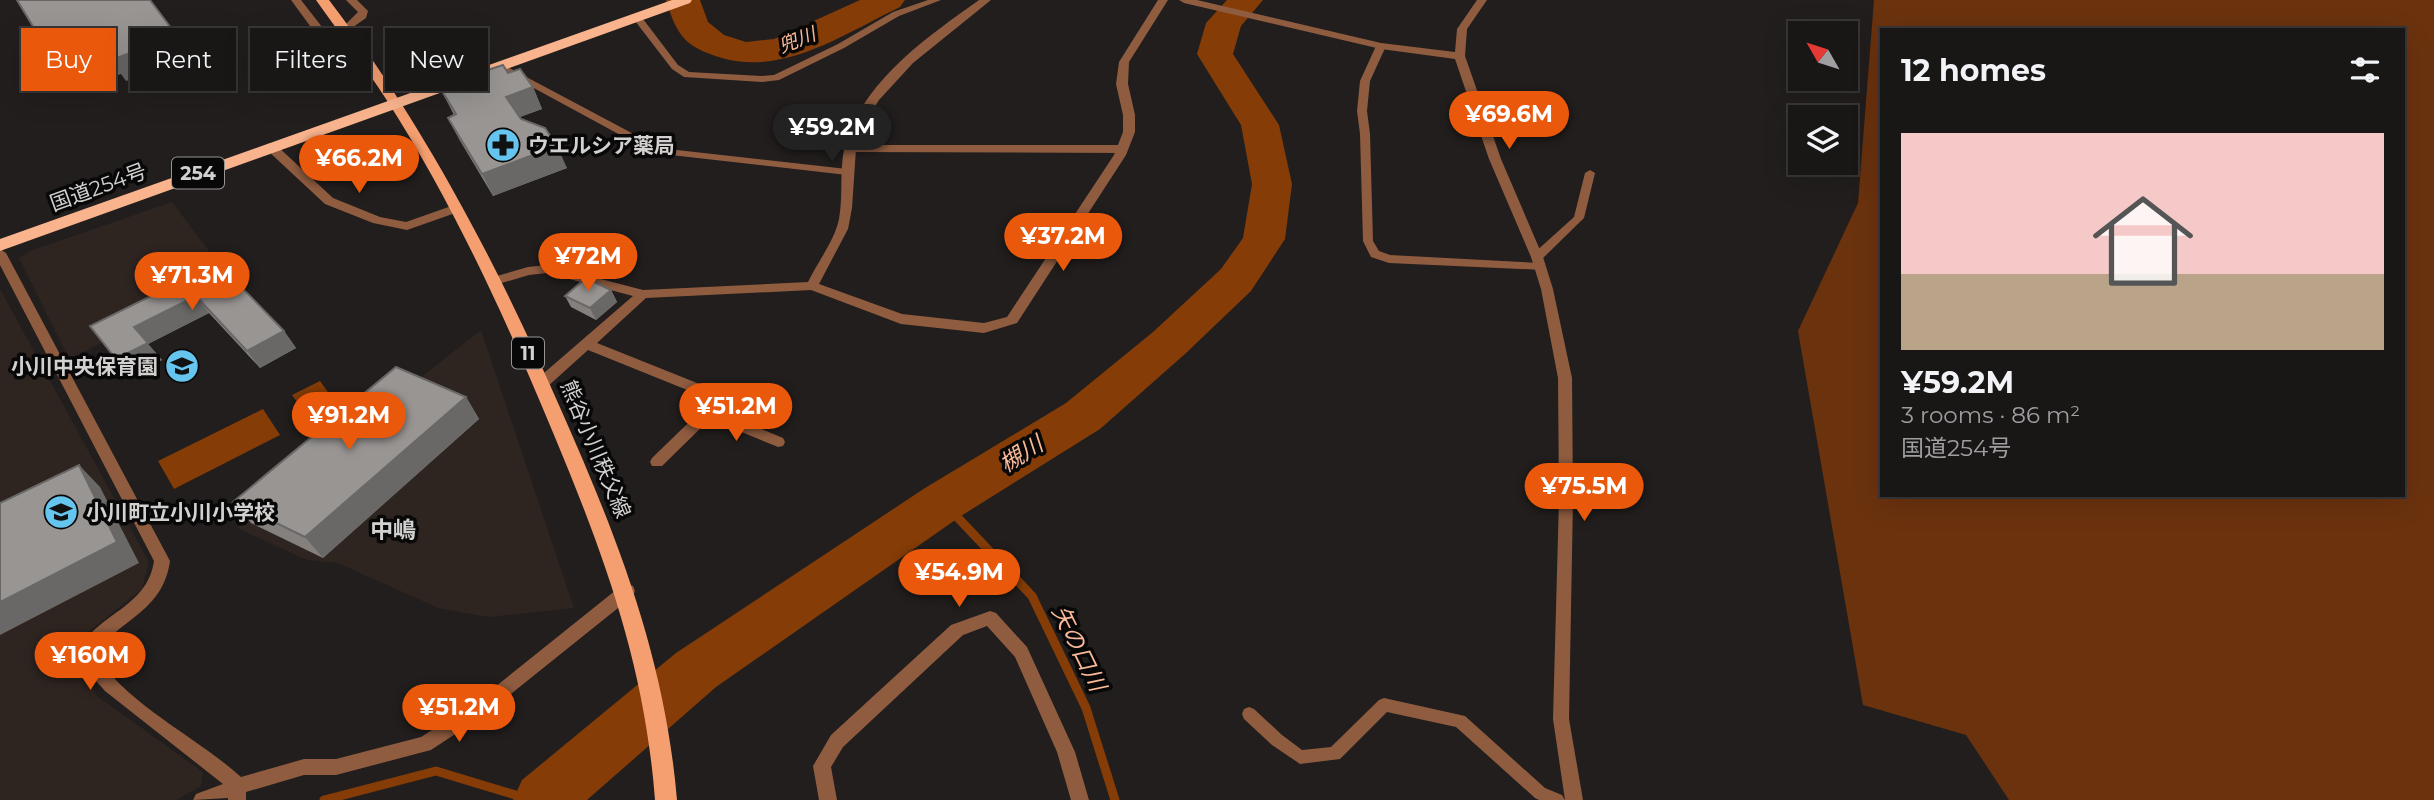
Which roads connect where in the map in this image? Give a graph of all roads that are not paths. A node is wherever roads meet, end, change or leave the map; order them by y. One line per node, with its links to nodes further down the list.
1 (296, 0): 11 (street)
2 (322, 0): 12 (main road, 熊谷小川秩父線 / 11)
3 (351, 0): 13 (street)
4 (685, 0): 10 (highway, 国道254号 / 254)
5 (937, 0): 10 (lane)
6 (986, 0): 20 (street)
7 (1163, 0): 21 (street)
8 (1184, 0): 14 (street)
9 (1482, 0): 15 (street)
10 (643, 14): 17 (highway, 国道254号 / 254)
11 (317, 28)
12 (345, 28)
13 (347, 28)
14 (1381, 46): 15 (street); 27 (lane)
15 (1460, 56): 27 (street)
16 (371, 65): 18 (main road, 熊谷小川秩父線 / 11)
17 (500, 66): 18 (highway, 国道254号 / 254); 22 (lane)
18 (397, 103): 19 (highway, 国道254号 / 254); 24 (main road, 熊谷小川秩父線 / 11)
19 (271, 147): 24 (street); 25 (highway, 国道254号 / 254)
20 (851, 149): 21 (street); 22 (street)
21 (1122, 149): 29 (street)
22 (847, 172): 29 (street)
23 (1590, 173): 27 (lane)
24 (457, 208): 28 (main road, 熊谷小川秩父線 / 11)
25 (0, 245)
26 (0, 253): 38 (street)
27 (1539, 262): 44 (street)
28 (495, 281): 30 (street); 32 (main road, 熊谷小川秩父線 / 11)
29 (811, 286): 30 (street)
30 (643, 294): 31 (street)
31 (587, 344): 32 (street); 33 (street)
32 (542, 383): 36 (main road, 熊谷小川秩父線 / 11)
33 (708, 412): 34 (street); 35 (street)
34 (778, 442)
35 (657, 462)
36 (627, 591): 38 (street); 40 (main road, 熊谷小川秩父線 / 11)
37 (1250, 714): 43 (lane)
38 (238, 793): 39 (street)
39 (202, 800)
40 (666, 800)
41 (828, 800): 42 (street)
42 (1080, 800)
43 (1557, 800)
44 (1573, 800)

